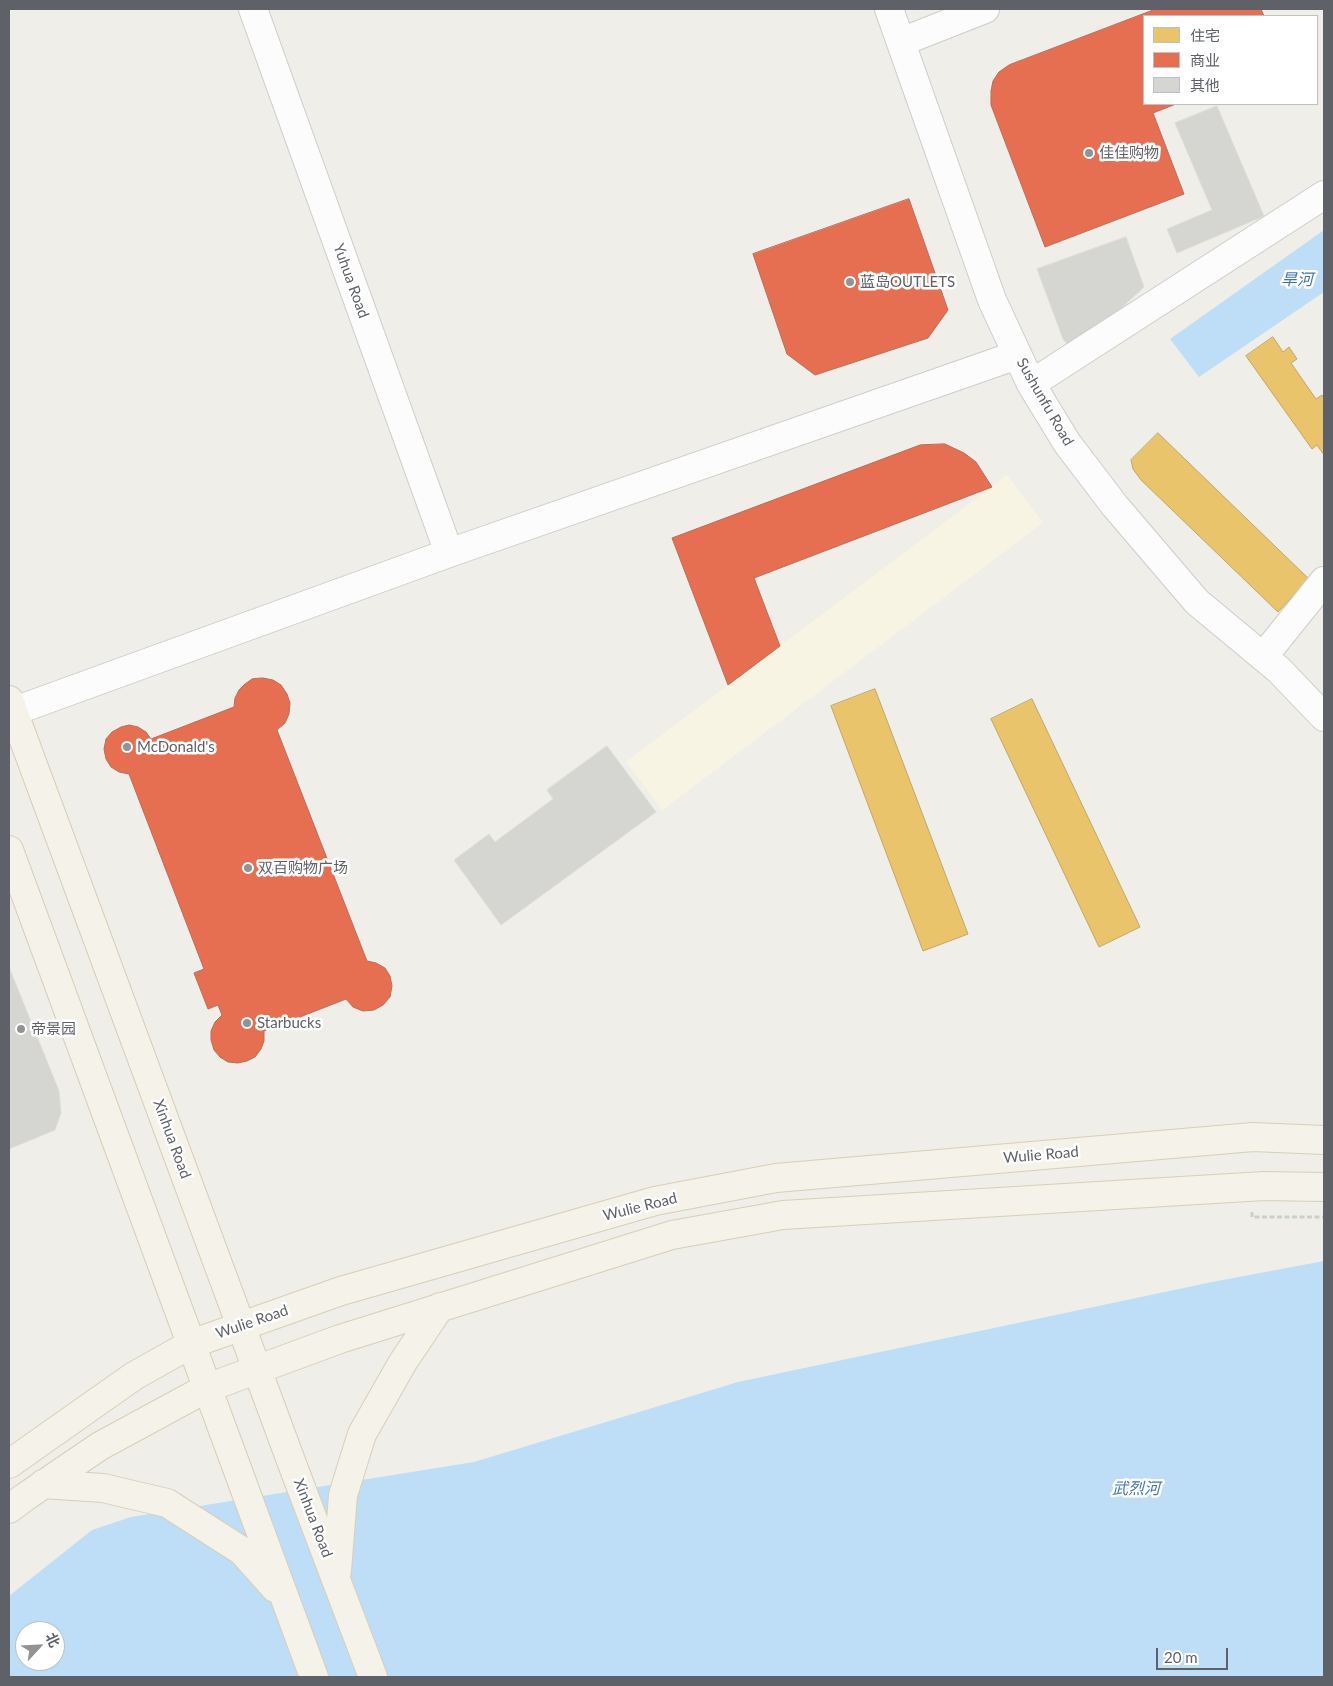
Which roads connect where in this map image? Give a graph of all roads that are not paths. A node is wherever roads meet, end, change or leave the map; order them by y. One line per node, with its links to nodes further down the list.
1 (253, 9): 8 (street, Yuhua Road)
2 (889, 9): 4 (street, Sushunfu Road)
3 (985, 9): 4 (street)
4 (900, 42): 6 (street, Sushunfu Road)
5 (1324, 195): 7 (street)
6 (1018, 355): 7 (street, Sushunfu Road); 8 (street)
7 (1031, 384): 10 (street, Sushunfu Road)
8 (449, 553): 11 (street)
9 (1324, 581): 10 (street)
10 (1264, 657): 12 (street, Sushunfu Road)
11 (10, 708): 17 (main road, Xinhua Road)
12 (1324, 717)
13 (9, 850): 18 (main road)
14 (1324, 1140): 17 (main road, Wulie Road)
15 (1324, 1187): 16 (main road)
16 (440, 1307): 19 (main road); 24 (main road)
17 (242, 1326): 18 (main road, Wulie Road); 19 (main road, Xinhua Road)
18 (191, 1344): 20 (main road); 21 (main road, Wulie Road)
19 (258, 1369): 20 (main road); 24 (main road, Xinhua Road)
20 (207, 1388): 22 (main road); 25 (main road)
21 (9, 1464)
22 (43, 1484): 23 (main road); 25 (main road)
23 (9, 1509)
24 (336, 1578): 27 (main road, Xinhua Road)
25 (285, 1598): 26 (main road)
26 (314, 1677)
27 (373, 1677)

